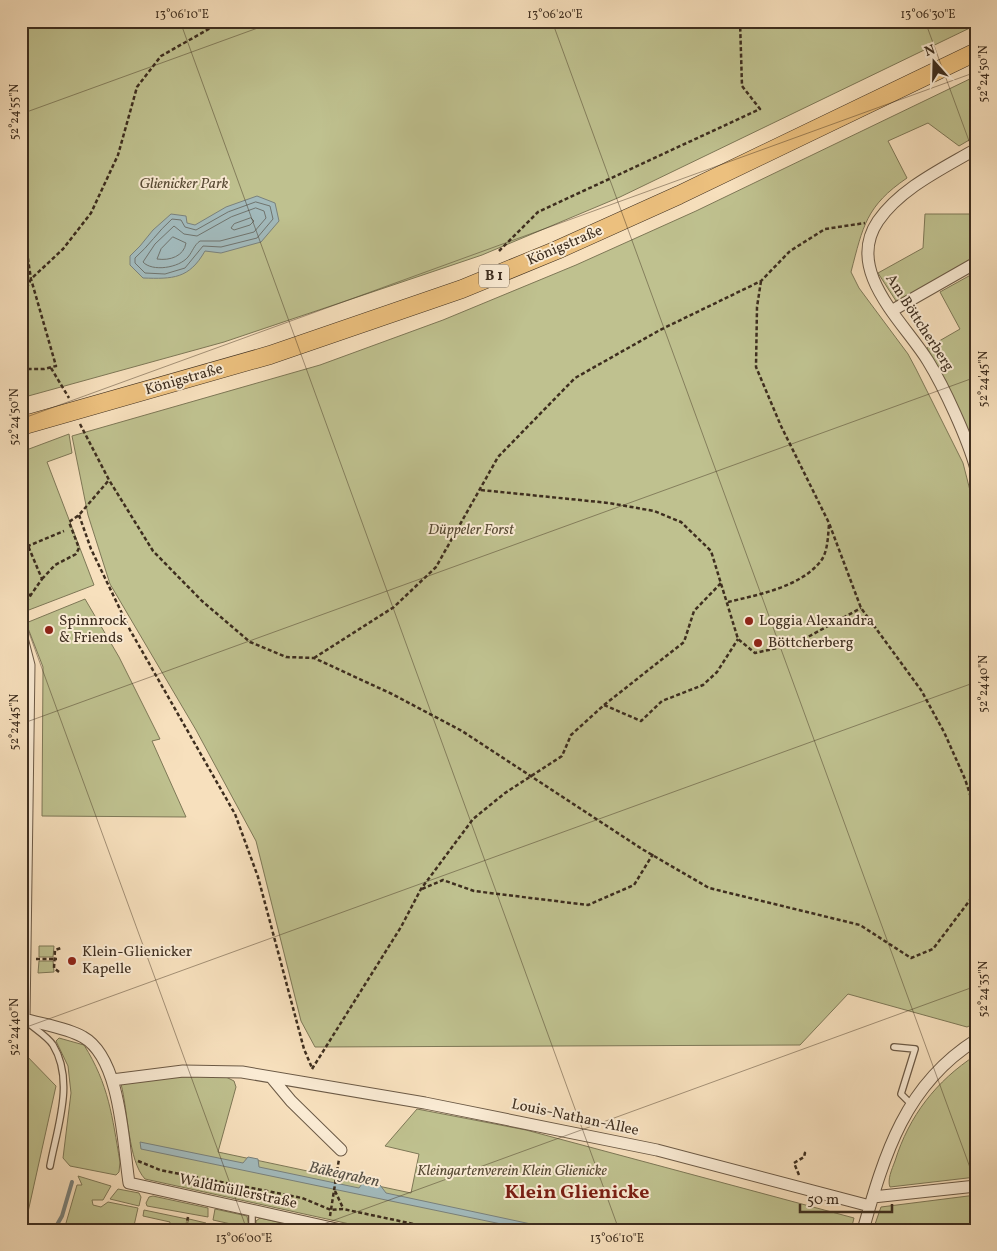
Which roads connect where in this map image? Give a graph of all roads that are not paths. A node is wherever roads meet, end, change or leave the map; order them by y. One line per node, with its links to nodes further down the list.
1 (976, 52): 5 (main road, Königstraße / B 1)
2 (976, 149): 4 (street, Am Böttcherberg)
3 (976, 265): 4 (street)
4 (892, 310): 6 (street, Am Böttcherberg)
5 (21, 426)
6 (976, 469)
7 (21, 634): 8 (street)
8 (25, 702): 9 (street)
9 (24, 779): 10 (street)
10 (22, 1019): 14 (street); 17 (lane)
11 (976, 1040): 15 (street)
12 (894, 1047): 15 (lane)
13 (271, 1077): 14 (street, Louis-Nathan-Allee); 16 (street); 19 (street, Louis-Nathan-Allee)
14 (112, 1080): 20 (street, Waldmüllerstraße)
15 (911, 1104): 19 (street)
16 (341, 1150)
17 (50, 1166)
18 (976, 1186): 19 (street)
19 (871, 1202): 23 (street)
20 (252, 1210): 21 (lane); 22 (street, Waldmüllerstraße)
21 (252, 1230)
22 (341, 1230)
23 (863, 1230)

